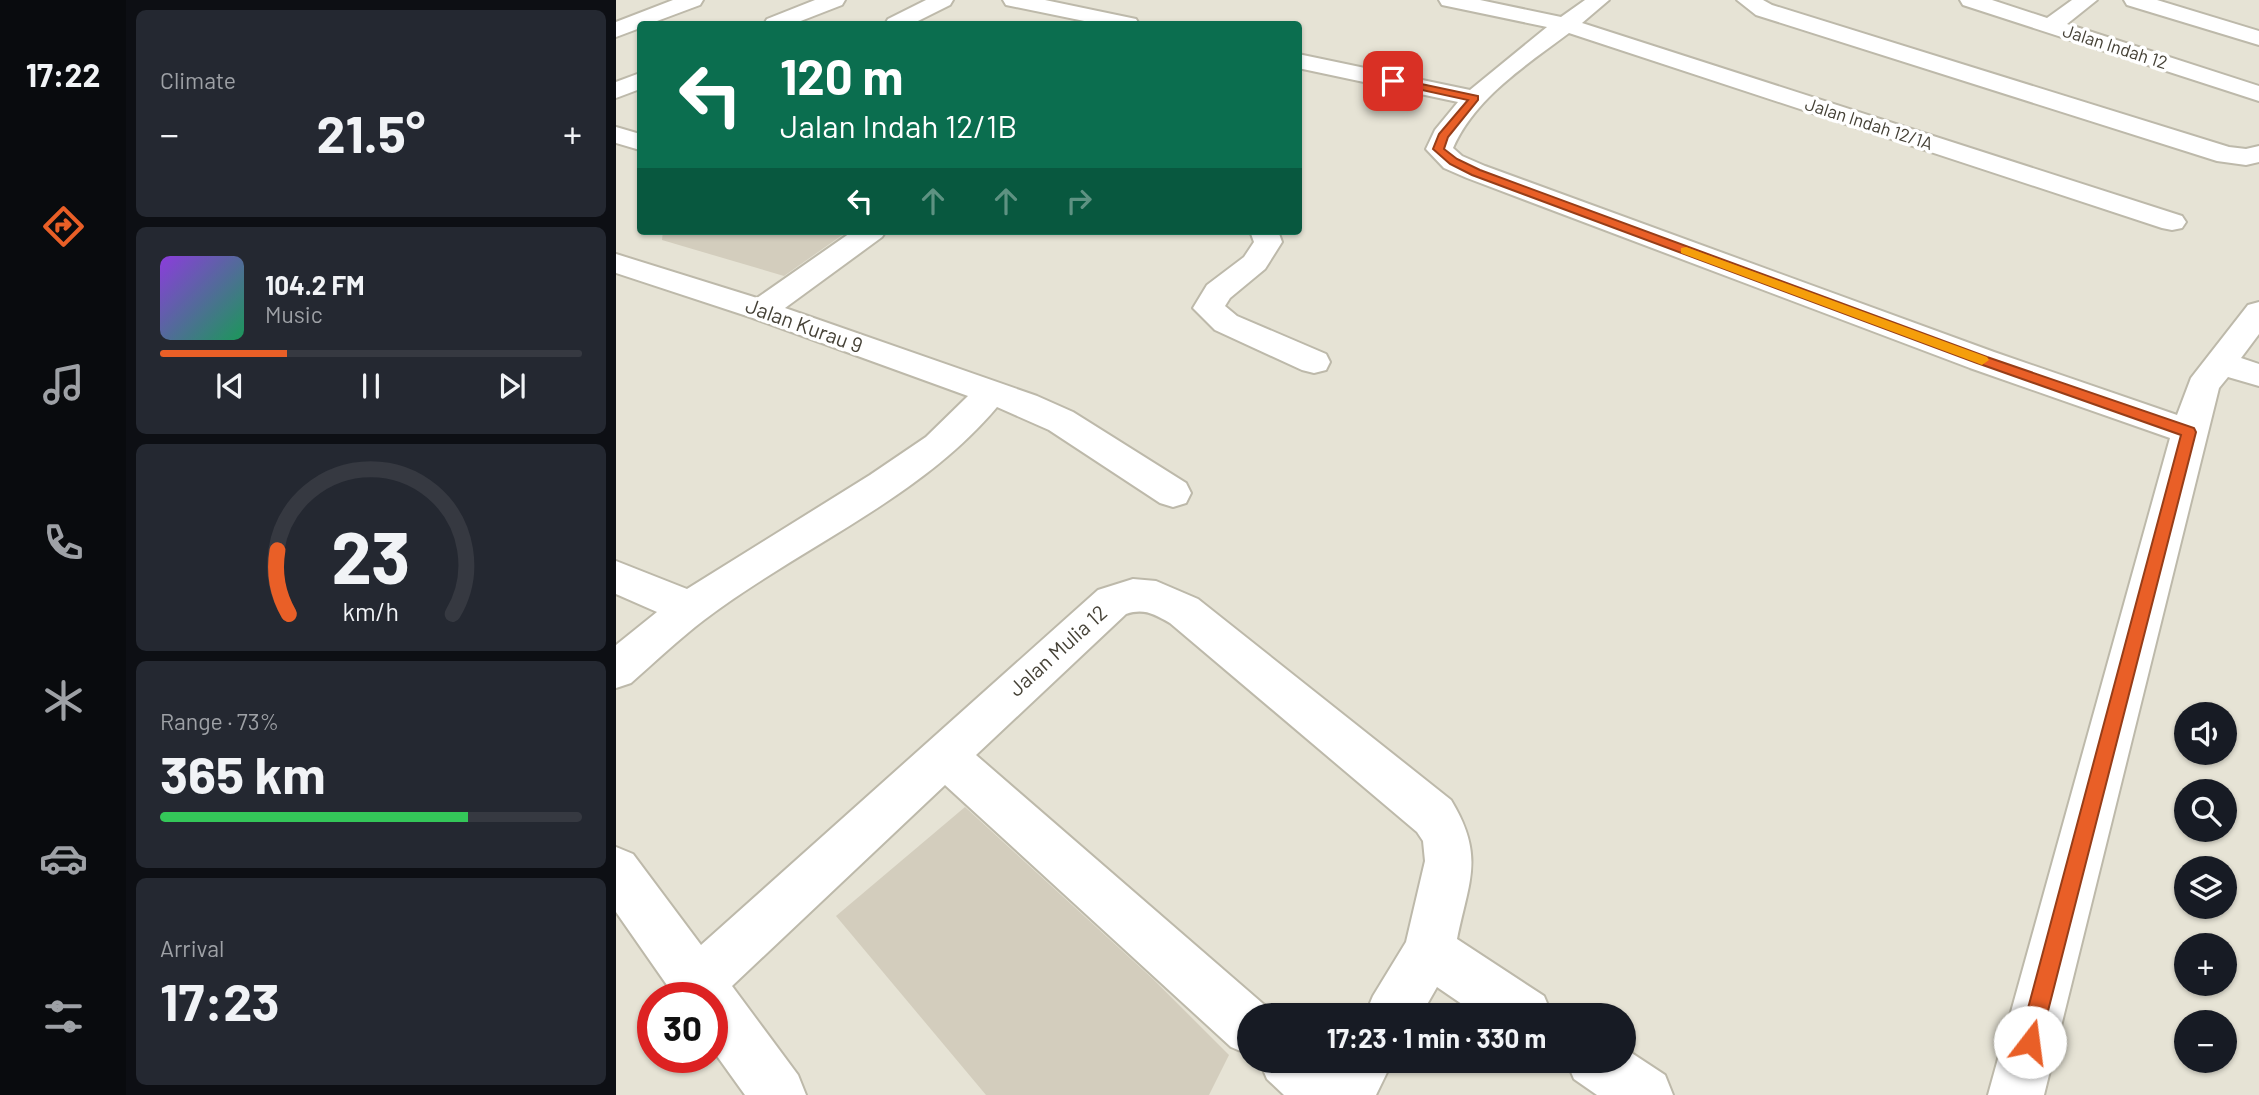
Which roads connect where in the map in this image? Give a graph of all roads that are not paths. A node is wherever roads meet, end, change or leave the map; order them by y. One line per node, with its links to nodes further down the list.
1 (692, 0): 11 (street)
2 (834, 0): 12 (street)
3 (942, 0): 13 (street)
4 (1014, 0): 14 (street)
5 (1598, 0): 16 (street)
6 (1748, 0): 27 (street)
7 (1971, 0): 17 (street, Jalan Indah 12)
8 (2086, 0): 17 (street)
9 (2135, 0): 19 (street)
10 (1464, 1): 16 (street, Jalan Indah 12/1A)
11 (639, 21)
12 (782, 21)
13 (902, 21)
14 (1114, 21)
15 (637, 22): 18 (street)
16 (1567, 25): 24 (street); 28 (street, Jalan Indah 12/1A)
17 (2050, 26): 23 (street, Jalan Indah 12)
18 (616, 30)
19 (2259, 37)
20 (1303, 67): 24 (street)
21 (637, 81): 22 (street)
22 (616, 91)
23 (2259, 94)
24 (1475, 98): 37 (street)
25 (616, 135): 26 (street)
26 (637, 141)
27 (2259, 153)
28 (2172, 222)
29 (866, 235): 32 (street)
30 (1265, 235): 34 (street)
31 (616, 263): 32 (street, Jalan Kurau 9)
32 (761, 310): 36 (street, Jalan Kurau 9)
33 (2259, 312): 35 (street)
34 (1314, 362)
35 (2241, 370): 37 (street)
36 (990, 393): 38 (street, Jalan Kurau 9); 40 (street)
37 (2189, 432): 58 (street)
38 (1173, 493)
39 (616, 577): 40 (street)
40 (690, 608): 41 (street)
41 (616, 670)
42 (944, 755): 44 (street, Jalan Mulia 12); 46 (street, Jalan Mulia 12); 49 (street)
43 (616, 871): 45 (street)
44 (1429, 951): 47 (street, Jalan Mulia 12); 48 (street)
45 (697, 982)
46 (718, 982)
47 (1399, 1003)
48 (1507, 1003)
49 (1237, 1016)
50 (728, 1025): 54 (street)
51 (1300, 1073): 55 (street)
52 (1358, 1073): 56 (street)
53 (1612, 1073): 57 (street)
54 (778, 1095)
55 (1325, 1095)
56 (1345, 1095)
57 (1645, 1095)
58 (2016, 1095)

